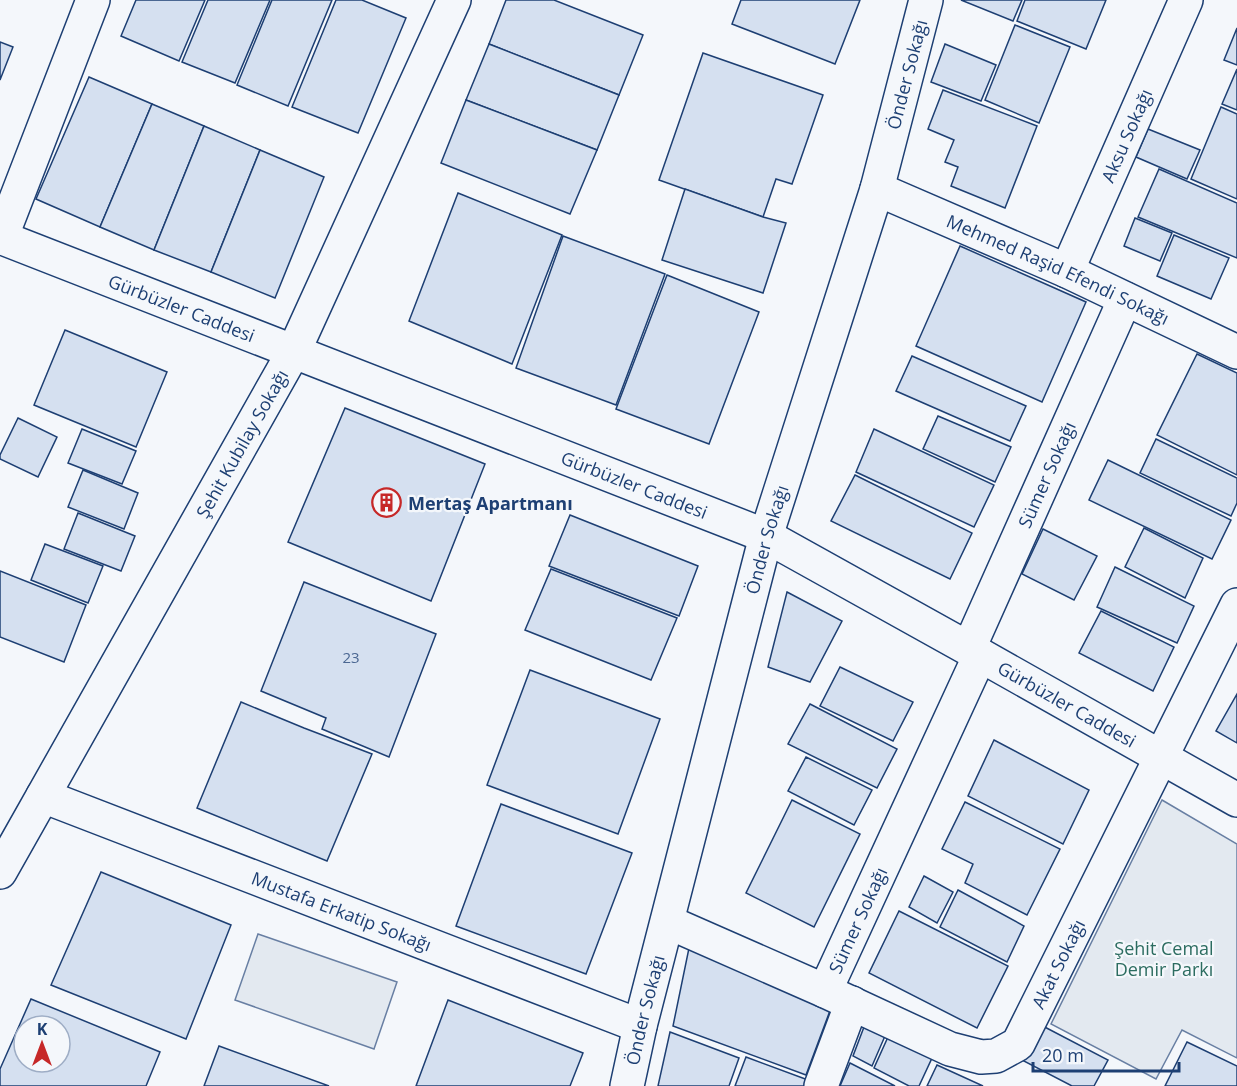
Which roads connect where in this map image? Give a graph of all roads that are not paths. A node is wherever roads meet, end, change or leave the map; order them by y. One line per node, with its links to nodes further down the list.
1 (93, 0): 6 (street)
2 (454, 0): 9 (street, Şehit Kubilay Sokağı)
3 (926, 0): 5 (street, Önder Sokağı)
4 (1186, 0): 7 (street, Aksu Sokağı)
5 (877, 189): 7 (street, Mehmed Raşid Efendi Sokağı); 11 (street, Önder Sokağı)
6 (1, 238): 9 (street, Gürbüzler Caddesi)
7 (1067, 271): 8 (street, Mehmed Raşid Efendi Sokağı)
8 (1125, 299): 10 (street, Mehmed Raşid Efendi Sokağı); 13 (street, Sümer Sokağı)
9 (294, 351): 11 (street, Gürbüzler Caddesi); 15 (street, Şehit Kubilay Sokağı)
10 (1237, 352)
11 (766, 536): 13 (street, Gürbüzler Caddesi); 18 (street, Önder Sokağı)
12 (1237, 605): 14 (street, Akat Sokağı)
13 (974, 651): 14 (street, Gürbüzler Caddesi); 19 (street, Sümer Sokağı)
14 (1162, 758): 16 (street, Gürbüzler Caddesi); 19 (street, Akat Sokağı)
15 (43, 796): 17 (street, Şehit Kubilay Sokağı); 20 (street, Mustafa Erkatip Sokağı)
16 (1237, 800)
17 (0, 872)
18 (668, 922): 19 (street, Akat Sokağı); 20 (street, Önder Sokağı)
19 (838, 997): 22 (street, Sümer Sokağı)
20 (640, 1026): 21 (street, Önder Sokağı)
21 (627, 1086)
22 (821, 1086)

